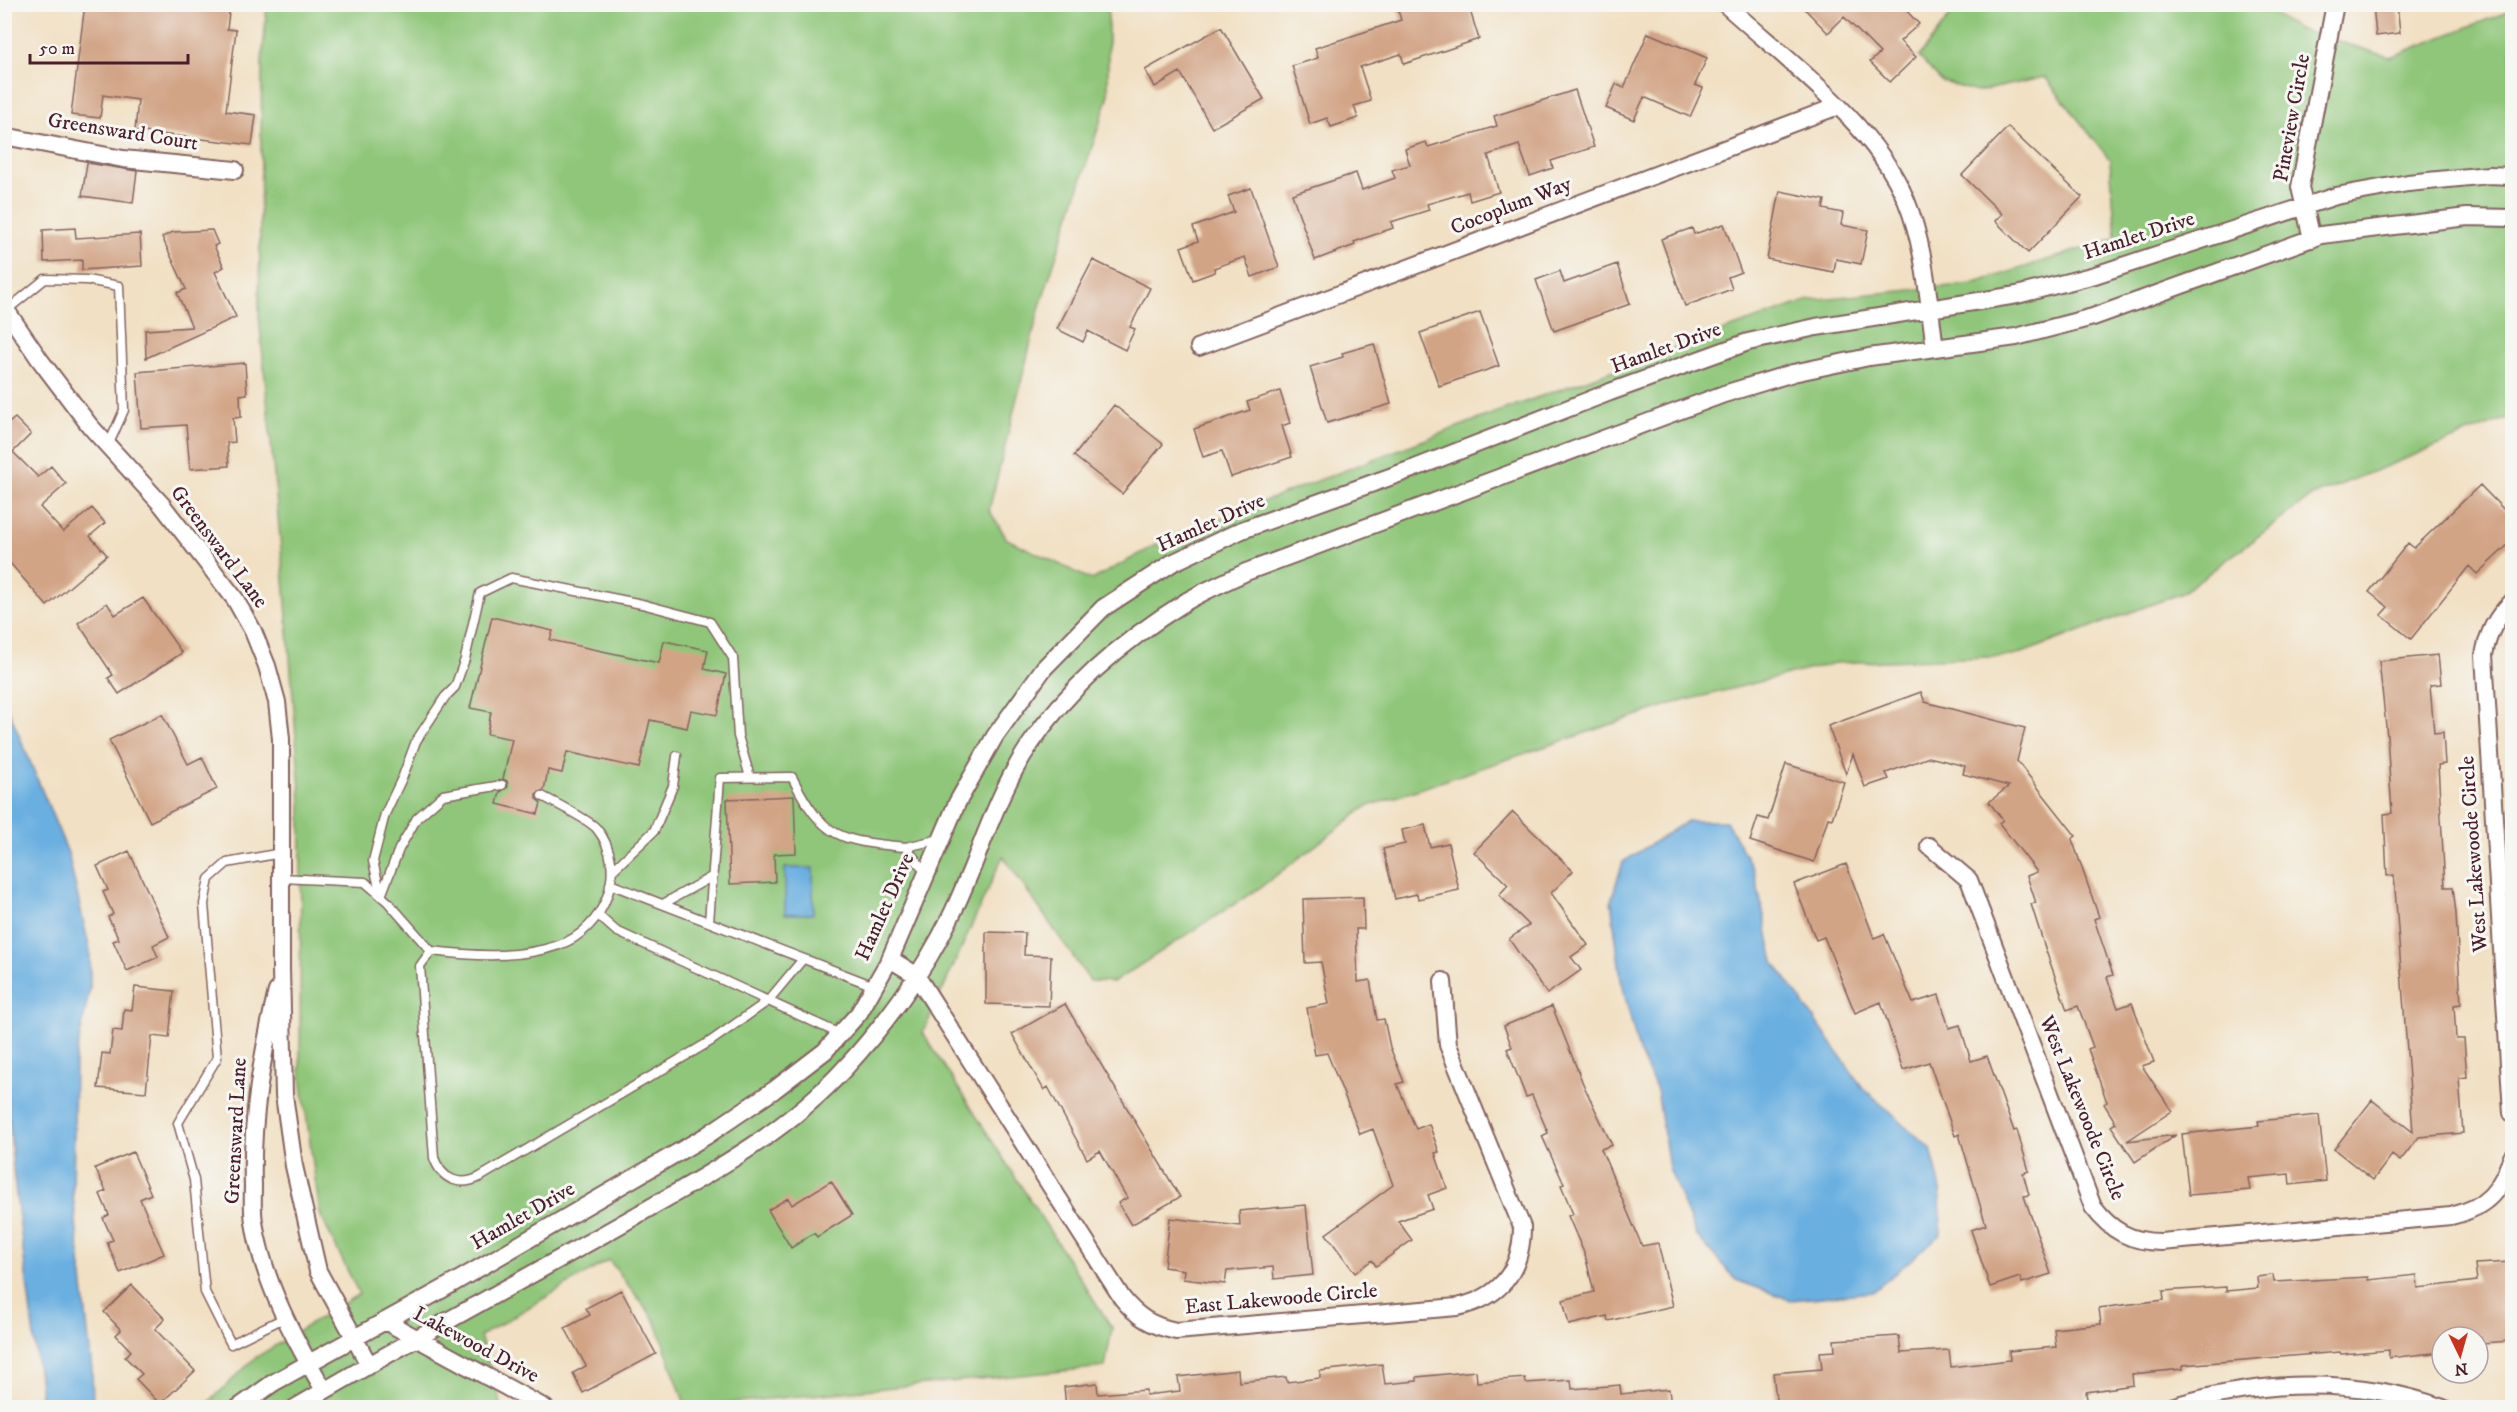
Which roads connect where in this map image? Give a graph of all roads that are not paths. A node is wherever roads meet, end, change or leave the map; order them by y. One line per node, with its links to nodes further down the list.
1 (1725, 4): 3 (street)
2 (2335, 4): 7 (street, Pineview Circle)
3 (1838, 106): 11 (street); 12 (street, Cocoplum Way)
4 (4, 136): 5 (street, Greensward Court)
5 (235, 170)
6 (2512, 176): 7 (street, Hamlet Drive)
7 (2303, 207): 9 (street, Pineview Circle); 11 (street, Hamlet Drive)
8 (2512, 218): 9 (street)
9 (2312, 239): 13 (street)
10 (6, 309): 14 (street, Greensward Lane); 14 (lane)
11 (1929, 309): 13 (street); 20 (street, Hamlet Drive)
12 (1199, 347)
13 (1935, 348): 37 (street)
14 (108, 446): 23 (street, Greensward Lane)
15 (2512, 602): 42 (street, West Lakewoode Circle)
16 (677, 756): 24 (lane)
17 (750, 777): 22 (lane); 26 (lane); 29 (lane)
18 (501, 785): 29 (lane)
19 (542, 796): 24 (lane)
20 (941, 838): 22 (lane); 25 (street, Hamlet Drive)
21 (1929, 846): 43 (street, West Lakewoode Circle)
22 (906, 848): 25 (lane)
23 (281, 853): 27 (street, Greensward Lane); 44 (lane)
24 (612, 871): 28 (lane)
25 (926, 873): 35 (street, Hamlet Drive)
26 (713, 876): 30 (lane); 32 (lane)
27 (281, 878): 29 (lane); 36 (street, Greensward Lane)
28 (610, 884): 30 (lane); 31 (lane)
29 (381, 896): 33 (lane)
30 (663, 904): 32 (lane)
31 (599, 916): 33 (lane); 40 (lane)
32 (709, 922): 34 (lane)
33 (431, 951): 40 (lane)
34 (803, 959): 39 (lane); 40 (lane)
35 (890, 959): 37 (street, East Lakewoode Circle); 39 (street, Hamlet Drive)
36 (281, 969): 44 (street, Greensward Lane); 46 (street, Greensward Lane)
37 (916, 975): 38 (street, East Lakewoode Circle); 47 (street)
38 (1443, 981)
39 (874, 986): 41 (street, Hamlet Drive)
40 (768, 1001): 41 (lane)
41 (840, 1034): 45 (street, Hamlet Drive)
42 (2512, 1113)
43 (2512, 1157)
44 (286, 1317): 48 (street, Greensward Lane)
45 (385, 1321): 46 (street, Hamlet Drive); 47 (street, Lakewood Drive)
46 (356, 1336): 48 (street, Hamlet Drive); 49 (street, Greensward Lane)
47 (414, 1338): 49 (street); 53 (street, Lakewood Drive)
48 (308, 1363): 50 (street, Greensward Lane); 51 (street, Hamlet Drive)
49 (368, 1363): 50 (street)
50 (324, 1390): 52 (street)
51 (238, 1407)
52 (294, 1407)
53 (545, 1407)
54 (2168, 1407): 55 (street)
55 (2443, 1407)

